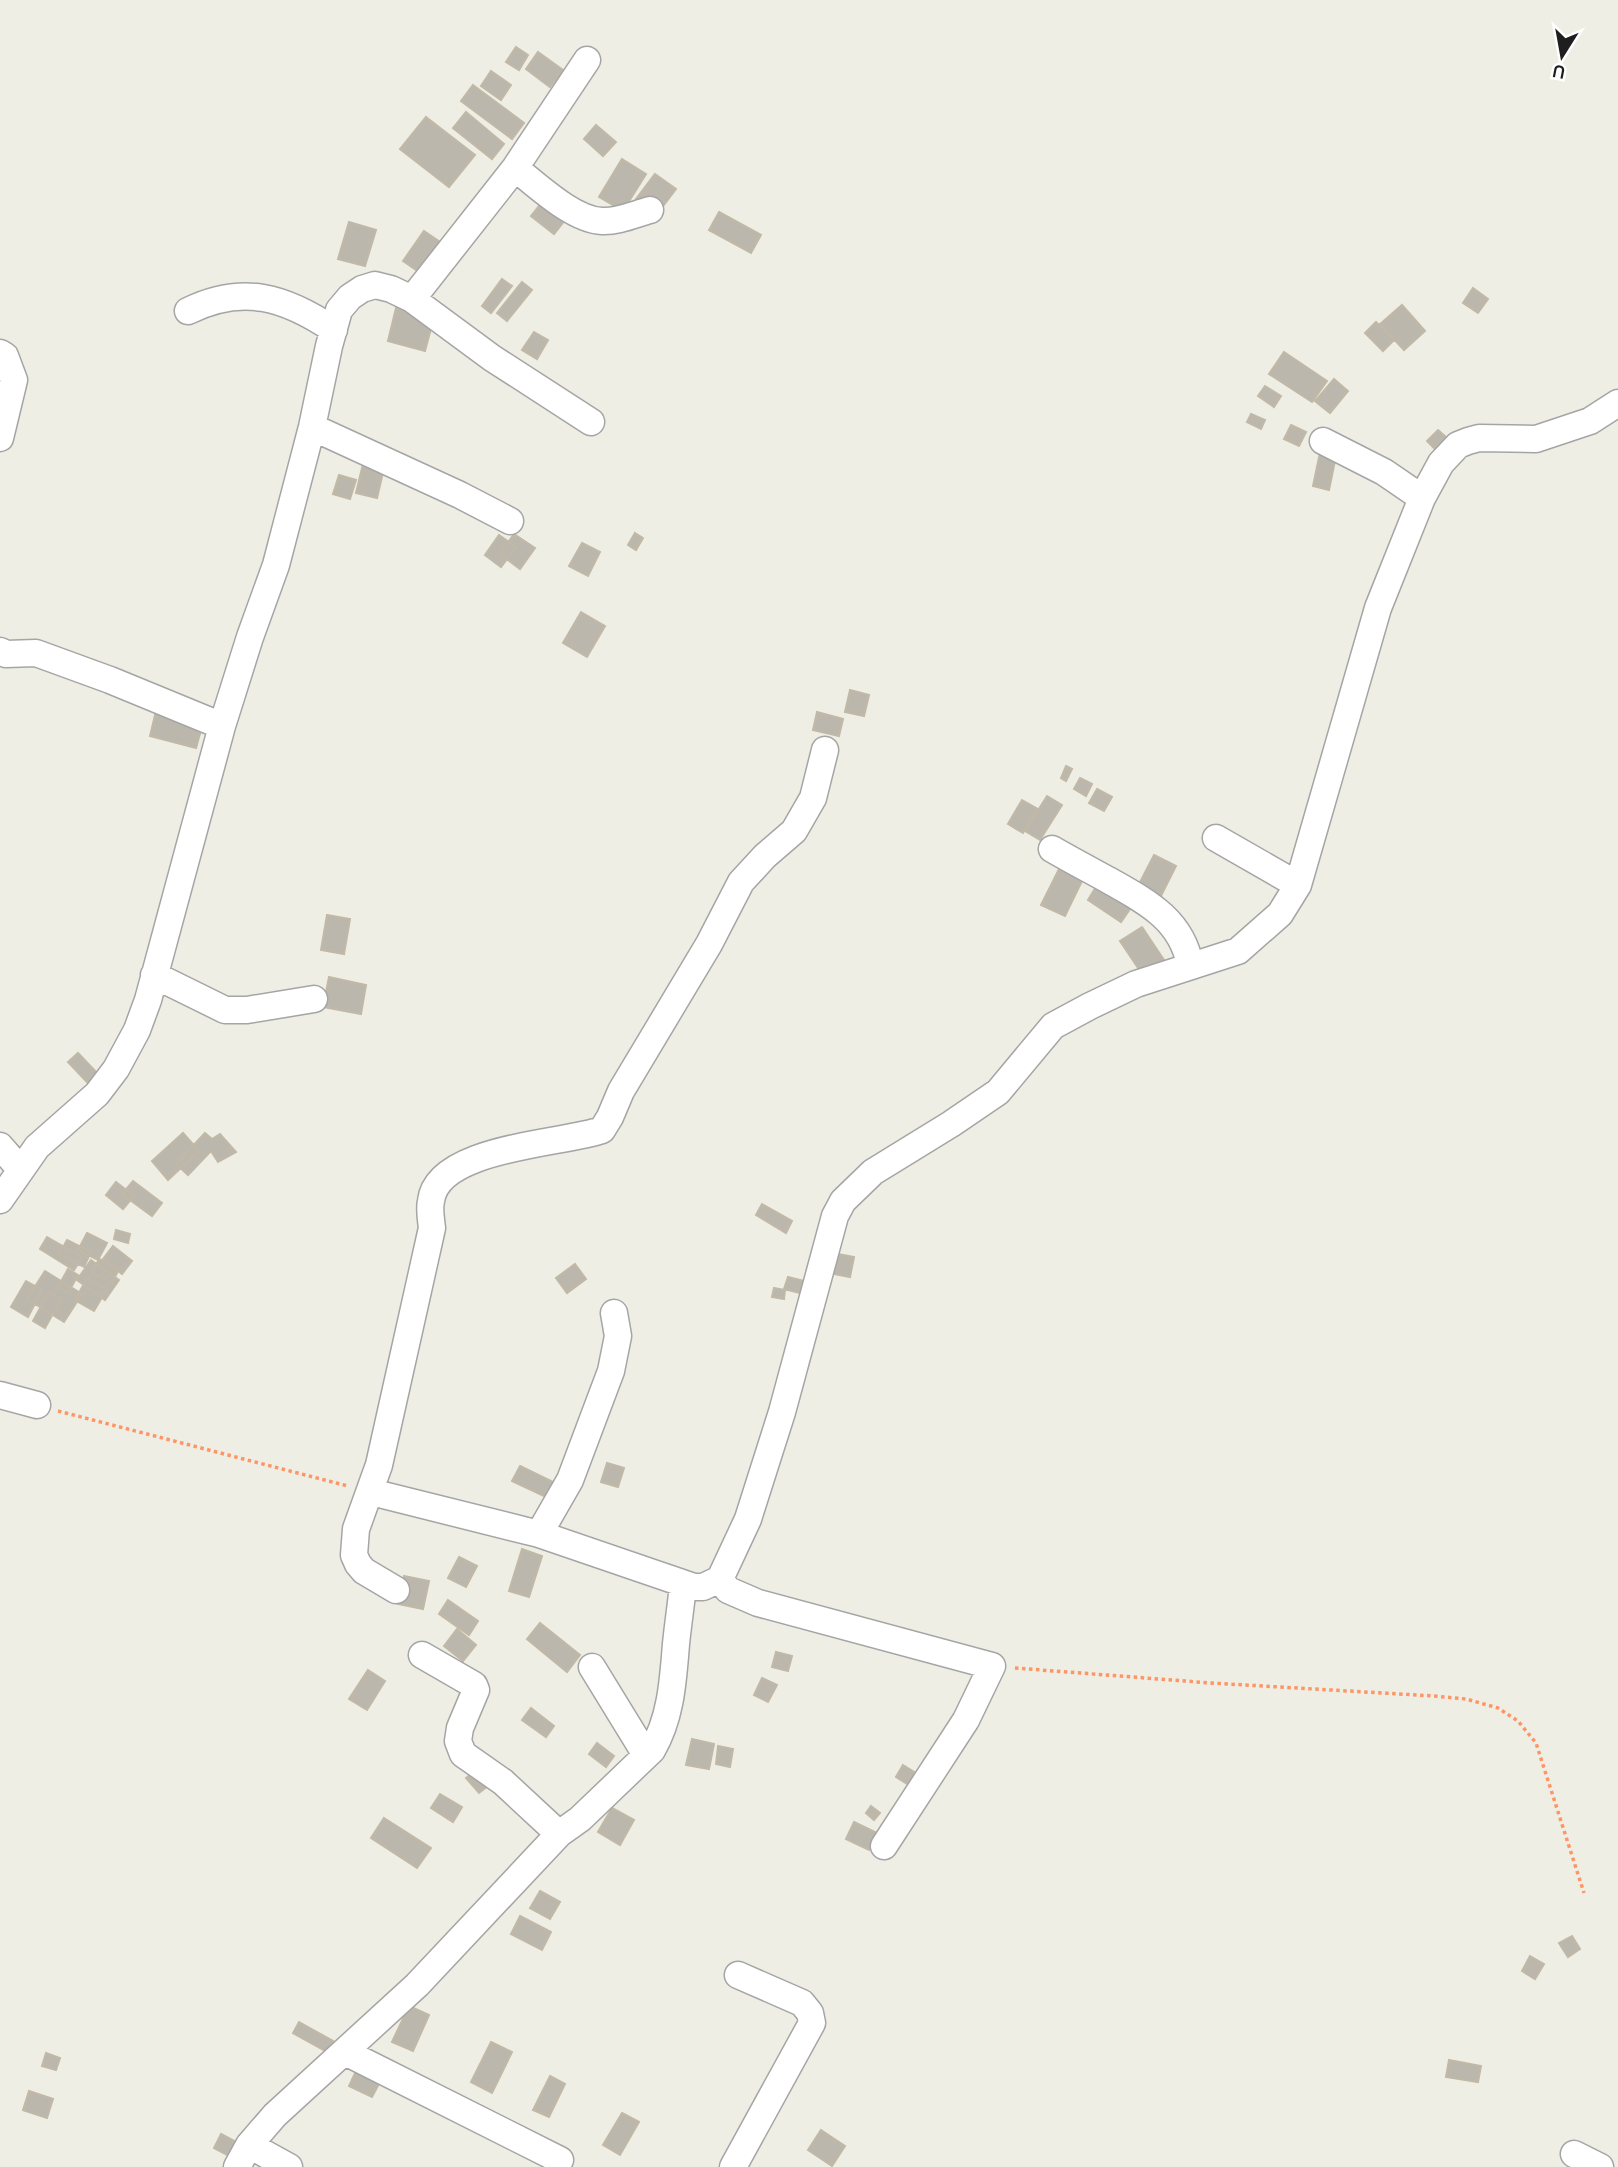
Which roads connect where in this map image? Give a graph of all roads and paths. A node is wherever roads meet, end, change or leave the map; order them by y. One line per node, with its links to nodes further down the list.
1 (587, 60): 2 (street)
2 (515, 168): 3 (street); 4 (street)
3 (650, 210)
4 (412, 299): 6 (street); 9 (street)
5 (188, 310): 6 (street)
6 (334, 330): 10 (street)
7 (0, 353): 11 (street)
8 (1618, 404): 13 (street)
9 (591, 422)
10 (312, 427): 14 (street); 16 (street)
11 (0, 438)
12 (1323, 441): 13 (street)
13 (1422, 498): 20 (street)
14 (510, 521)
15 (2, 661): 16 (street)
16 (222, 726): 22 (street)
17 (825, 750): 30 (street)
18 (1216, 838): 20 (street)
19 (1052, 849): 21 (street)
20 (1298, 885): 21 (street)
21 (1190, 965): 32 (street)
22 (154, 975): 23 (street); 25 (street)
23 (314, 999)
24 (0, 1146): 25 (street)
25 (21, 1170): 26 (street)
26 (0, 1200)
27 (614, 1313): 31 (street)
28 (0, 1395): 29 (street)
29 (37, 1405): 30 (path)
30 (371, 1492): 31 (street); 34 (street)
31 (539, 1534): 33 (street)
32 (720, 1579): 33 (street); 36 (street)
33 (683, 1585): 38 (street)
34 (396, 1590)
35 (422, 1655): 39 (street)
36 (992, 1666): 40 (street); 41 (path)
37 (592, 1667): 38 (street)
38 (646, 1755): 39 (street)
39 (559, 1834): 43 (street)
40 (884, 1846)
41 (1584, 1893)
42 (738, 1975): 48 (street)
43 (345, 2052): 45 (street); 46 (street)
44 (1574, 2154): 49 (street)
45 (243, 2156): 47 (street)
46 (560, 2160)
47 (289, 2167)
48 (733, 2167)
49 (1600, 2167)

